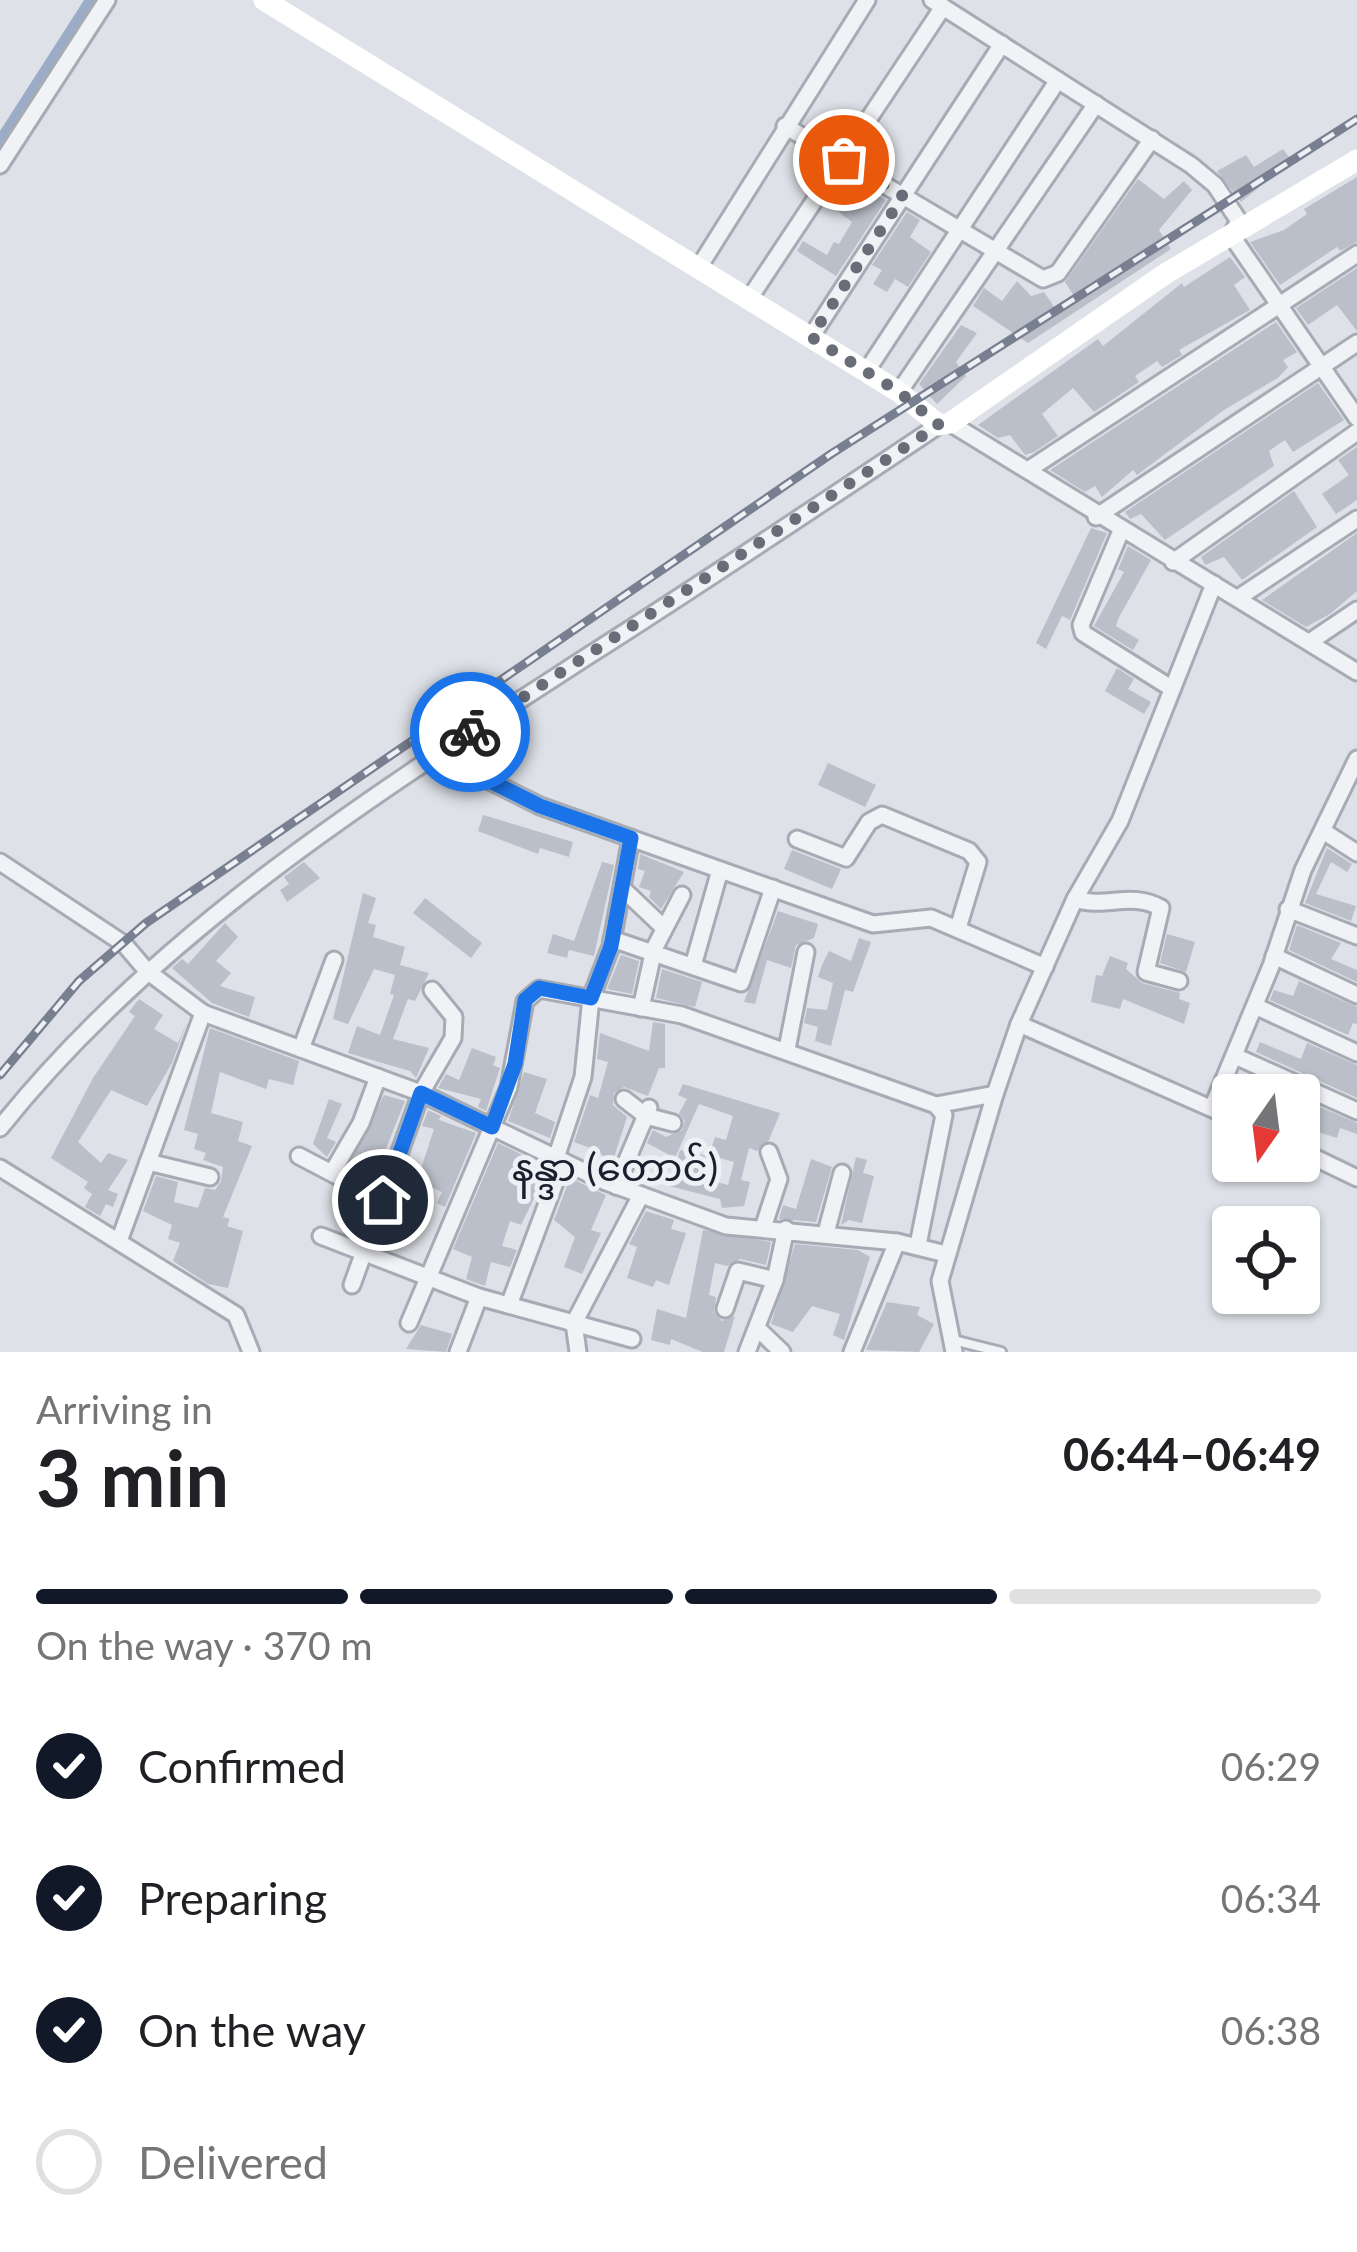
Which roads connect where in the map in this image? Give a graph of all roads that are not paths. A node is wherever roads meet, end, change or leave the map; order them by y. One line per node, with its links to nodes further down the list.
1 (107, 0): 12 (street)
2 (264, 0): 18 (street)
3 (867, 0): 8 (street)
4 (938, 3): 5 (street); 10 (street)
5 (1002, 44): 6 (street); 13 (street)
6 (1058, 80): 7 (street); 14 (street)
7 (1096, 104): 9 (street); 16 (street)
8 (785, 126): 10 (street); 18 (street)
9 (1152, 140): 15 (street); 16 (street)
10 (844, 160): 13 (street); 19 (street)
11 (1357, 160): 15 (street)
12 (0, 165)
13 (903, 196): 14 (street); 21 (street)
14 (960, 230): 16 (street); 24 (street)
15 (1231, 235): 20 (street); 27 (street)
16 (995, 252): 25 (street)
17 (1357, 254): 20 (street)
18 (699, 267): 19 (street)
19 (749, 298): 21 (street)
20 (1281, 305): 23 (street); 29 (street)
21 (811, 337): 24 (street)
22 (1357, 343): 23 (street)
23 (1322, 367): 26 (street); 30 (street)
24 (866, 371): 25 (street)
25 (899, 392): 27 (street)
26 (1357, 418)
27 (944, 424): 29 (street); 40 (street)
28 (1357, 432): 33 (street)
29 (1028, 470): 30 (street)
30 (1096, 517): 32 (street)
31 (1357, 519): 35 (street)
32 (1120, 532): 33 (street); 39 (street)
33 (1174, 562): 34 (street)
34 (1214, 584): 35 (street); 39 (street)
35 (1238, 598): 37 (street)
36 (1357, 610): 37 (street)
37 (1312, 641): 38 (street)
38 (1357, 672)
39 (1171, 688): 51 (street)
40 (436, 754): 43 (street); 63 (street)
41 (1357, 759): 42 (street)
42 (1323, 831): 45 (street); 52 (street)
43 (631, 838): 47 (street); 49 (street)
44 (797, 839): 54 (street)
45 (1357, 853)
46 (0, 862): 63 (street)
47 (720, 870): 48 (street); 61 (street)
48 (773, 888): 54 (street); 61 (street)
49 (624, 890): 53 (street); 56 (street)
50 (682, 895): 53 (street)
51 (1075, 898): 62 (street); 64 (street)
52 (1288, 909): 55 (street); 59 (street)
53 (664, 928): 57 (street)
54 (958, 928): 62 (street)
55 (1357, 936)
56 (612, 939): 57 (street); 67 (street)
57 (654, 950): 61 (street); 69 (street)
58 (806, 952): 75 (street)
59 (1274, 956): 66 (street); 68 (street)
60 (334, 960): 74 (street)
61 (693, 965)
62 (1045, 967): 71 (street)
63 (147, 971): 70 (street); 89 (street)
64 (1179, 981)
65 (432, 990): 80 (street)
66 (1357, 995)
67 (591, 998): 69 (street); 73 (street); 92 (street)
68 (1255, 1006): 76 (street); 77 (street)
69 (641, 1008): 75 (street)
70 (203, 1013): 74 (street); 94 (street)
71 (1019, 1024): 81 (street); 84 (street)
72 (535, 1033): 73 (street)
73 (518, 1048): 88 (street)
74 (301, 1049): 79 (street)
75 (787, 1049): 83 (street)
76 (1357, 1053)
77 (1234, 1056): 78 (street); 85 (street)
78 (1226, 1074)
79 (378, 1077): 80 (street); 96 (street)
80 (421, 1093): 88 (street); 102 (street)
81 (995, 1094): 83 (street); 111 (street)
82 (624, 1100): 86 (street)
83 (936, 1105): 109 (street)
84 (1212, 1108)
85 (1357, 1111)
86 (647, 1112): 87 (street); 100 (street)
87 (673, 1123)
88 (492, 1127): 92 (street); 112 (street)
89 (0, 1128)
90 (770, 1152): 103 (street)
91 (299, 1156): 96 (street)
92 (560, 1160): 100 (street); 116 (street)
93 (1320, 1160): 99 (street)
94 (148, 1162): 98 (street); 107 (street)
95 (0, 1168): 107 (street)
96 (333, 1171): 102 (street)
97 (842, 1173): 105 (street)
98 (210, 1177)
99 (1357, 1178)
100 (616, 1186): 101 (street)
101 (641, 1195): 103 (street); 119 (street)
102 (383, 1200): 110 (street)
103 (763, 1228): 104 (street)
104 (786, 1228): 105 (street); 113 (street)
105 (826, 1233): 108 (street)
106 (321, 1236): 110 (street)
107 (118, 1241): 124 (street)
108 (898, 1242): 109 (street); 123 (street)
109 (917, 1245): 111 (street)
110 (364, 1252): 112 (street); 114 (street)
111 (946, 1254): 122 (street)
112 (426, 1274): 115 (street); 118 (street)
113 (775, 1280): 117 (street); 120 (street)
114 (352, 1286)
115 (479, 1298): 116 (street); 125 (street)
116 (509, 1305): 119 (street)
117 (725, 1309)
118 (409, 1322)
119 (574, 1323): 121 (street); 126 (street)
120 (757, 1328): 127 (street); 128 (street)
121 (632, 1339)
122 (953, 1346): 129 (lane)
123 (856, 1350)
124 (251, 1352)
125 (458, 1352)
126 (578, 1352)
127 (747, 1352)
128 (782, 1352)
129 (1001, 1352)

